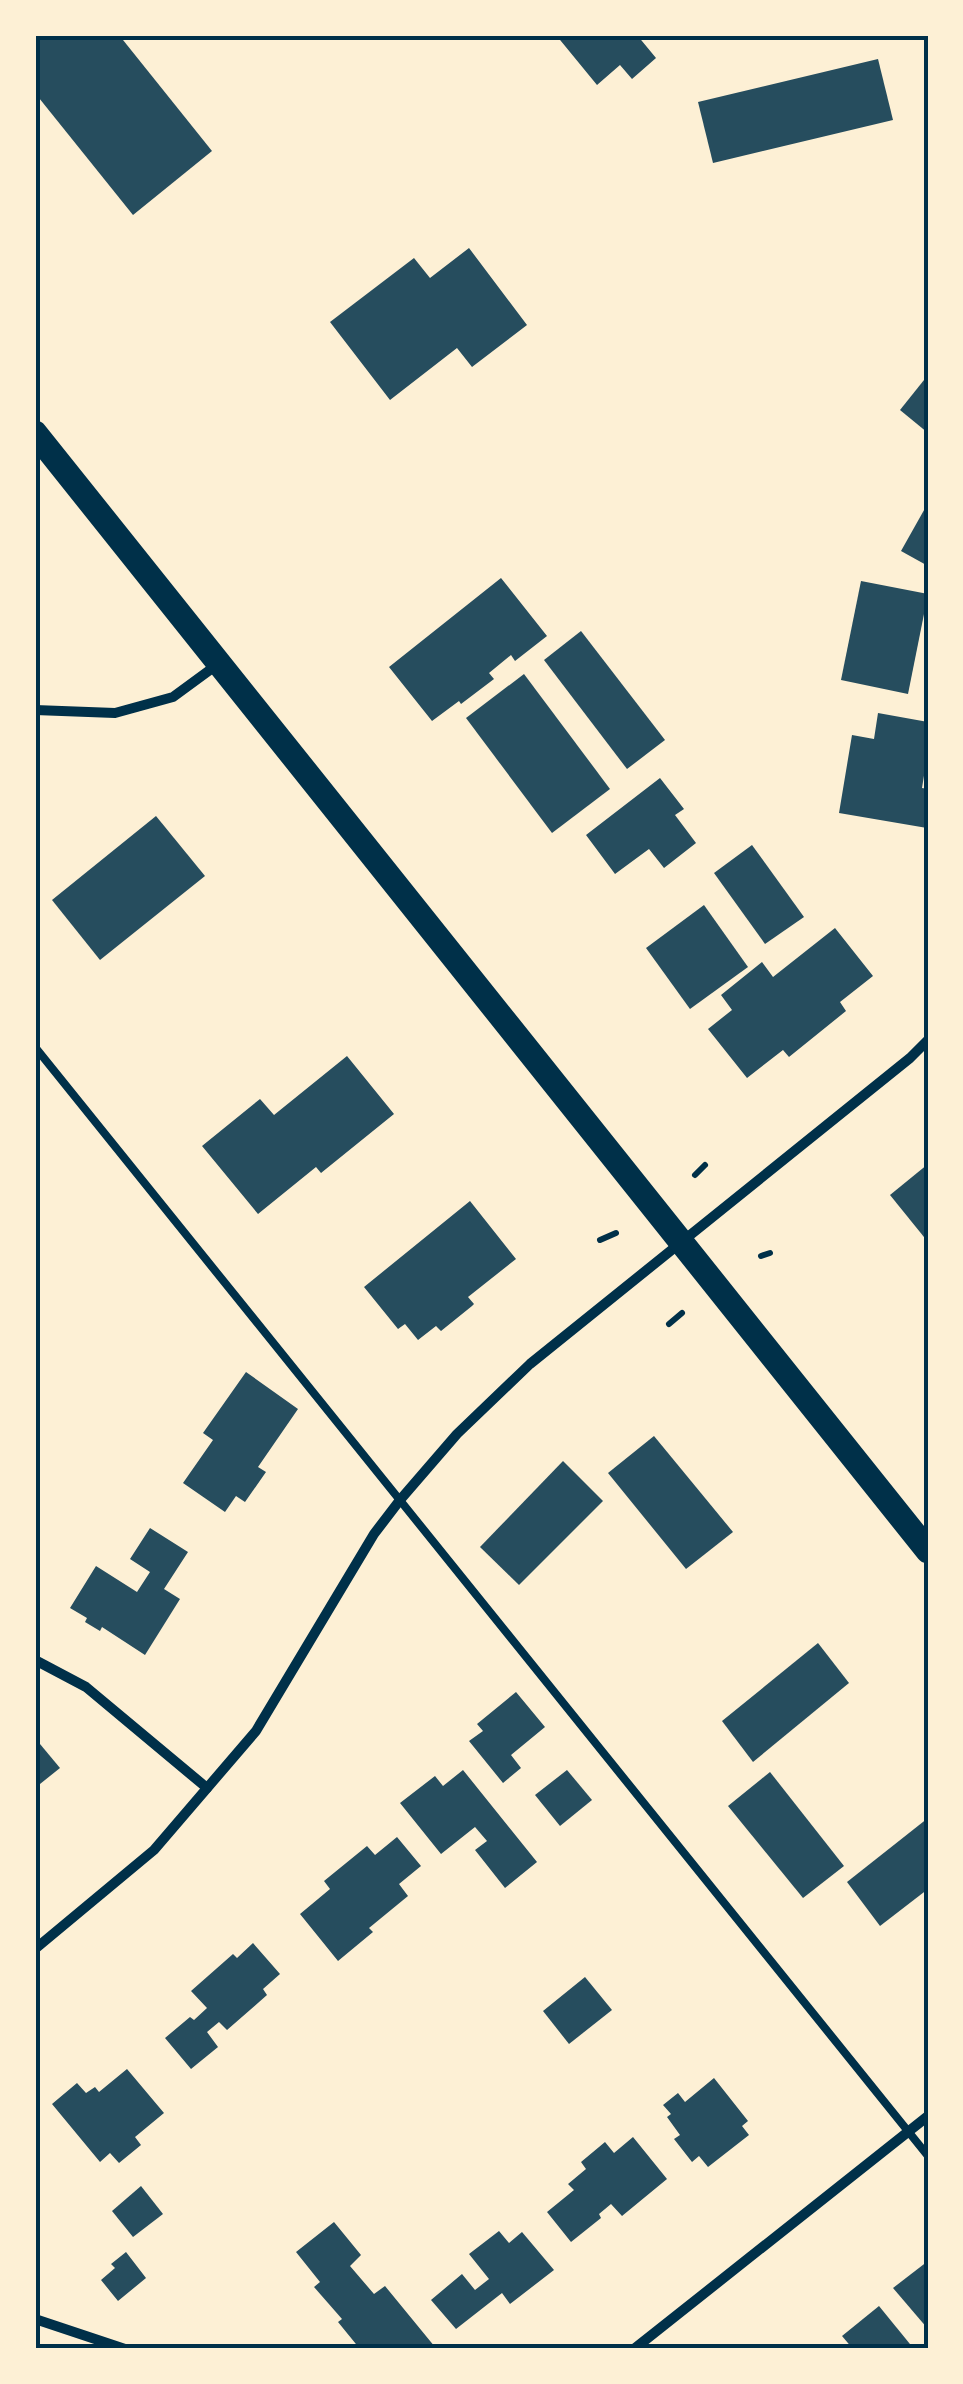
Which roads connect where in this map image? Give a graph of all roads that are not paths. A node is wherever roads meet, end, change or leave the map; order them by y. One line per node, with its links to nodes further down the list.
1 (35, 434): 2 (main road)
2 (218, 663): 3 (street); 6 (main road)
3 (35, 710)
4 (928, 1040): 6 (street)
5 (35, 1048): 7 (lane)
6 (681, 1242): 7 (street); 8 (main road)
7 (400, 1500): 10 (street); 13 (lane)
8 (928, 1551)
9 (35, 1660): 10 (street)
10 (207, 1788): 11 (street)
11 (35, 1949)
12 (928, 2116): 13 (street)
13 (908, 2132): 14 (lane); 17 (street)
14 (928, 2156)
15 (35, 2319): 16 (street)
16 (125, 2349)
17 (634, 2349)

